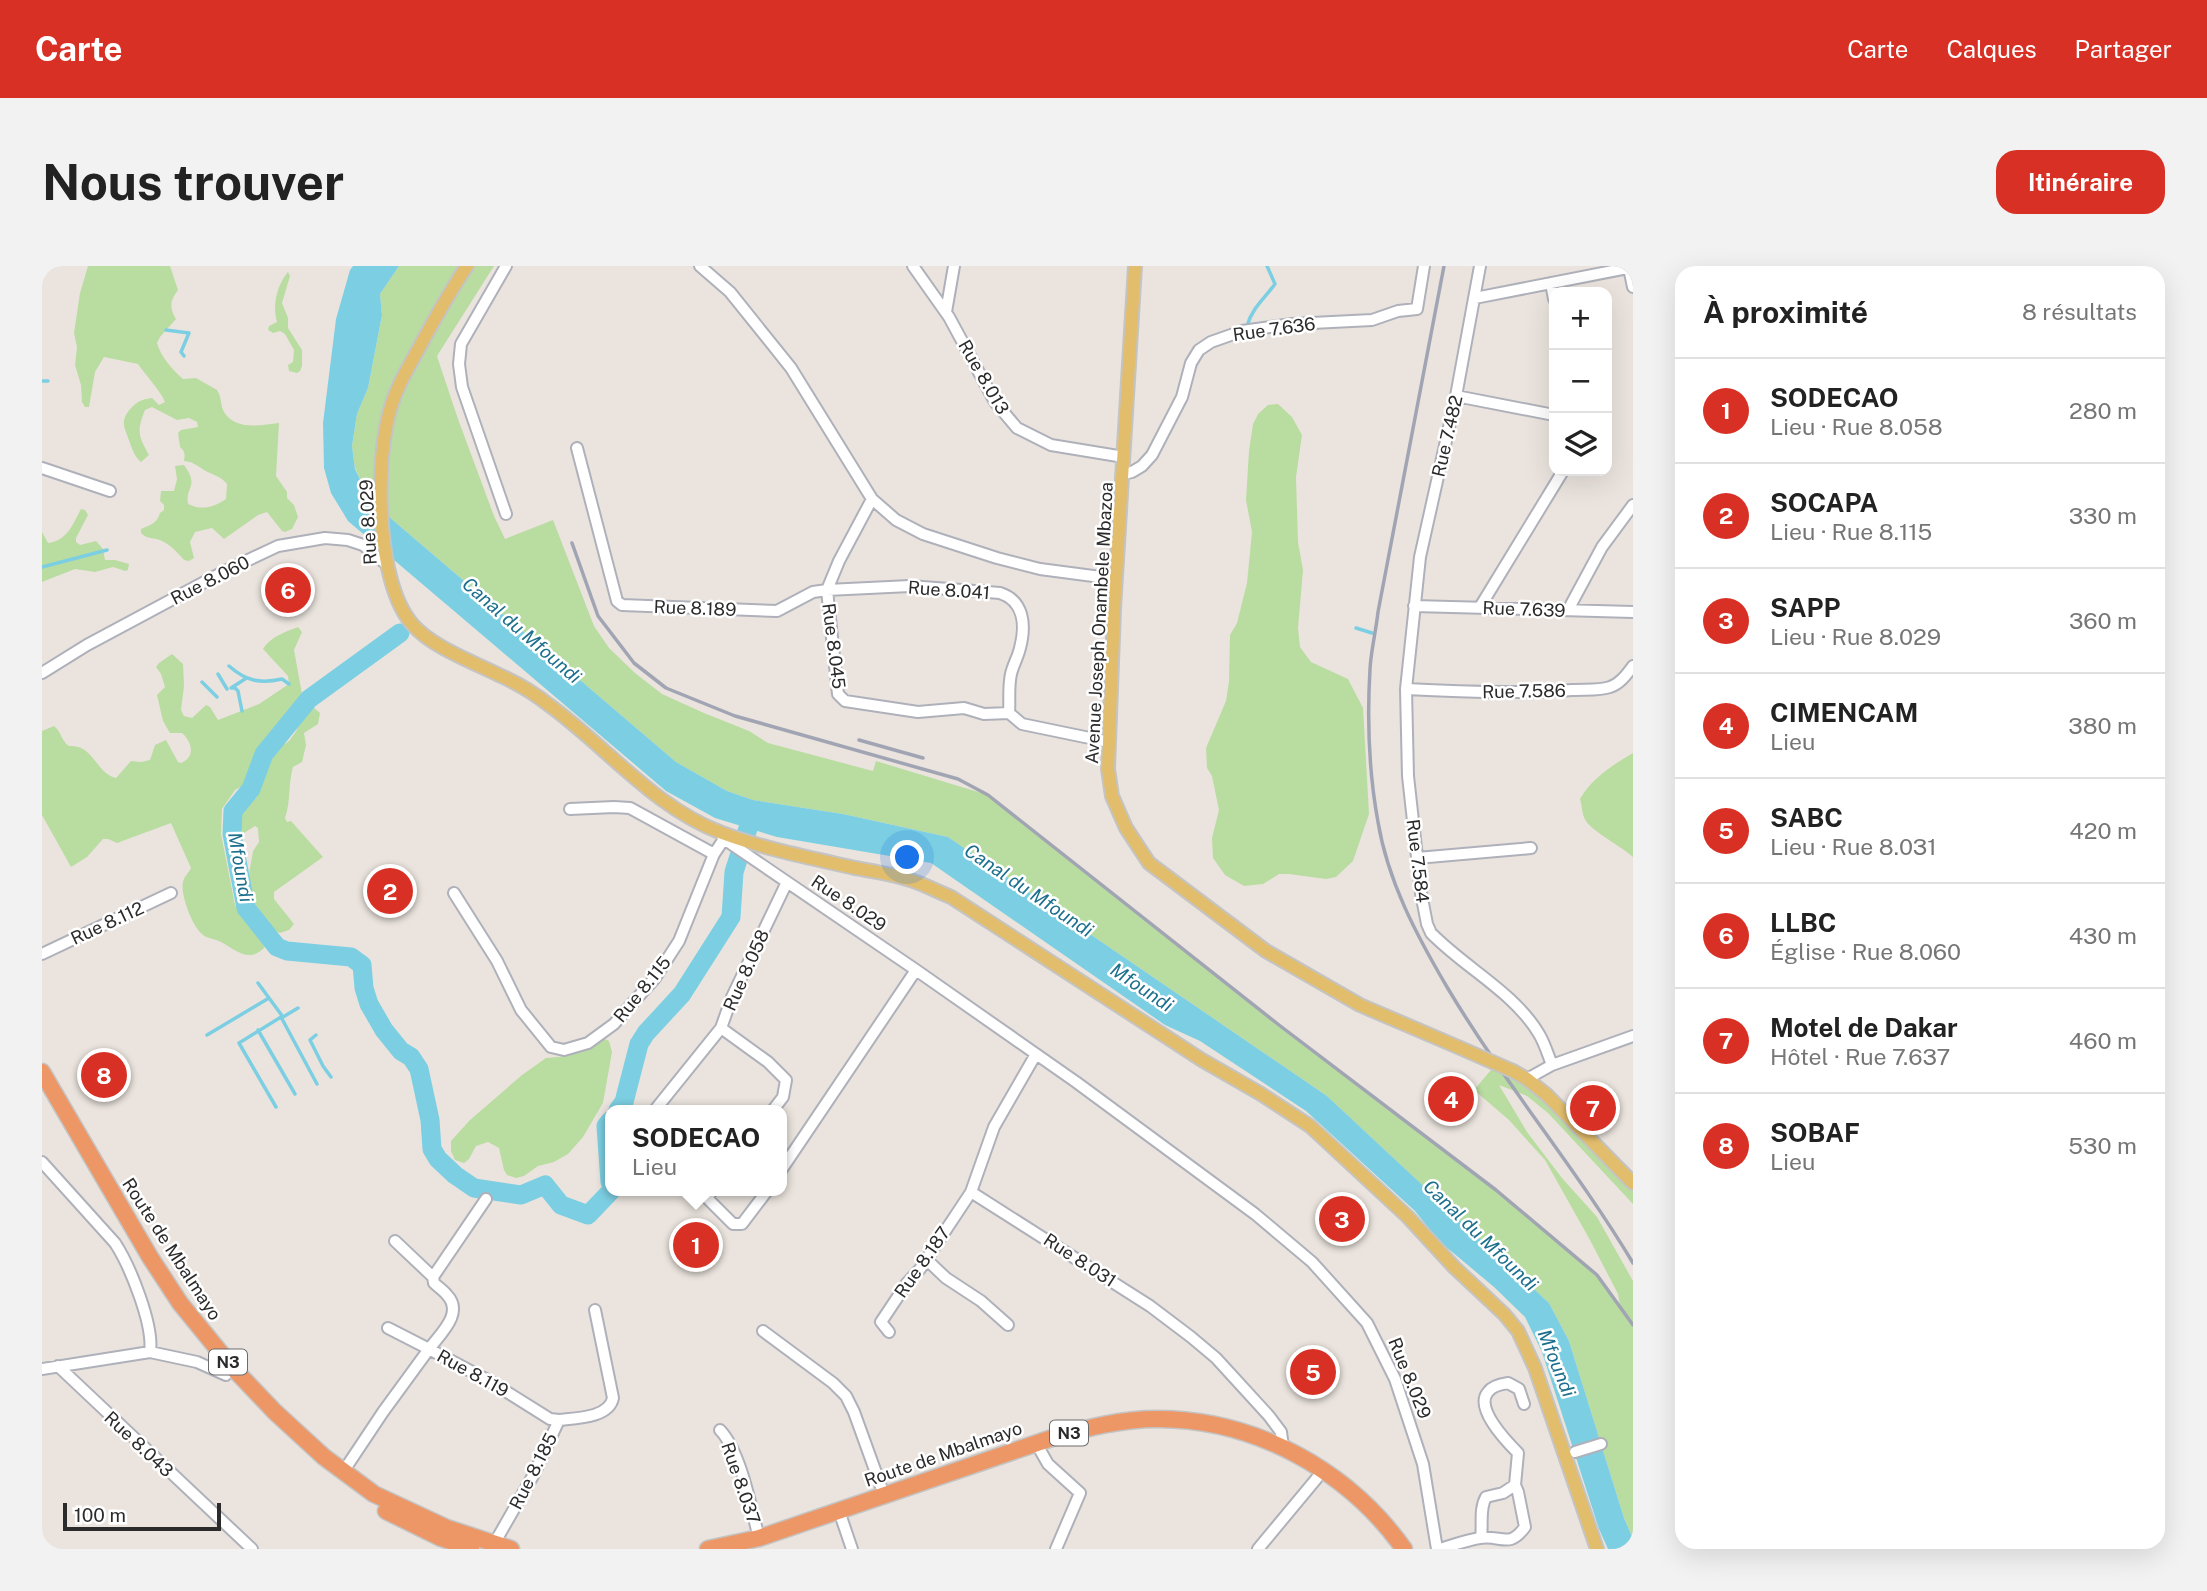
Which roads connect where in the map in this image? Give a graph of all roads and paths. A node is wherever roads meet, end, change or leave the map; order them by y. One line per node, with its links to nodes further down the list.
1 (467, 266): 26 (main road, Rue 8.029)
2 (506, 266): 25 (street)
3 (700, 266): 23 (street)
4 (913, 266): 14 (street, Rue 8.013)
5 (954, 266): 14 (street)
6 (1135, 266): 18 (main road, Avenue Joseph Onambele Mbazoa)
7 (1424, 266): 20 (street, Rue 7.636)
8 (1480, 266): 13 (street, Rue 7.482)
9 (1631, 268): 10 (street); 12 (street)
10 (1551, 283): 11 (street); 13 (street)
11 (1552, 287)
12 (1633, 287)
13 (1475, 298): 15 (street, Rue 7.482)
14 (946, 312): 18 (street, Rue 8.013)
15 (1456, 396): 16 (street); 29 (street, Rue 7.482)
16 (1549, 414)
17 (577, 448): 28 (street, Rue 8.189)
18 (1124, 457): 20 (main road, Avenue Joseph Onambele Mbazoa)
19 (42, 468): 22 (street)
20 (1123, 474): 27 (main road, Avenue Joseph Onambele Mbazoa)
21 (1560, 476): 30 (street)
22 (110, 491)
23 (872, 499): 27 (street); 28 (street)
24 (1633, 505): 31 (street)
25 (506, 514)
26 (385, 558): 34 (street, Rue 8.060); 39 (main road, Rue 8.029)
27 (1116, 579): 37 (main road, Avenue Joseph Onambele Mbazoa)
28 (827, 590): 36 (street, Rue 8.045); 36 (street, Rue 8.041)
29 (1414, 606): 30 (street, Rue 7.639); 35 (street, Rue 7.584)
30 (1480, 607): 31 (street, Rue 7.639)
31 (1568, 610): 32 (street, Rue 7.639)
32 (1633, 611)
33 (1633, 666): 35 (street, Rue 7.586)
34 (42, 673)
35 (1406, 689): 42 (street, Rue 7.584)
36 (1009, 713): 37 (street)
37 (1109, 742): 53 (main road, Avenue Joseph Onambele Mbazoa, bridge)
38 (570, 810): 41 (street)
39 (722, 836): 41 (street, Rue 8.115); 43 (street, Rue 8.029); 102 (main road)
40 (1531, 848): 42 (street)
41 (714, 854): 45 (street, Rue 8.115)
42 (1417, 858): 51 (street, Rue 7.584)
43 (787, 881): 47 (street, Rue 8.029); 48 (street, Rue 8.058)
44 (171, 893): 46 (street, Rue 8.112)
45 (454, 894)
46 (42, 954)
47 (916, 970): 50 (street, Rue 8.029); 58 (street)
48 (721, 1028): 55 (street); 56 (street, Rue 8.058)
49 (1633, 1036): 51 (street)
50 (1036, 1054): 60 (street); 101 (street, Rue 8.029)
51 (1552, 1065): 53 (street)
52 (42, 1072): 84 (highway, Route de Mbalmayo / N3)
53 (1527, 1079): 59 (main road, Avenue Joseph Onambele Mbazoa)
54 (42, 1092): 76 (highway, N3)
55 (659, 1105)
56 (777, 1105)
57 (42, 1162): 73 (street)
58 (787, 1162)
59 (1633, 1183)
60 (971, 1192): 65 (street, Rue 8.187); 81 (street, Rue 8.031)
61 (709, 1196): 62 (street)
62 (764, 1196)
63 (486, 1199): 66 (street)
64 (395, 1241): 66 (street)
65 (927, 1259): 68 (street); 71 (street, Rue 8.187)
66 (433, 1277): 72 (street)
67 (595, 1310): 78 (street, Rue 8.185)
68 (1008, 1325)
69 (388, 1328): 72 (street)
70 (763, 1331): 87 (street)
71 (888, 1332)
72 (429, 1349): 78 (street, Rue 8.119); 84 (street, Rue 8.119)
73 (150, 1352): 74 (street); 76 (street)
74 (58, 1366): 75 (street); 92 (street, Rue 8.043)
75 (42, 1369)
76 (226, 1375): 93 (highway, N3)
77 (1524, 1404): 86 (street)
78 (559, 1420): 90 (street, Rue 8.185)
79 (720, 1430): 91 (street, Rue 8.037)
80 (1601, 1444): 83 (street)
81 (1283, 1447): 87 (highway, Route de Mbalmayo / N3); 100 (highway, Route de Mbalmayo / N3)
82 (1040, 1450): 85 (highway, N3); 88 (highway, N3); 97 (street)
83 (1575, 1452)
84 (343, 1472): 90 (highway, Route de Mbalmayo / N3)
85 (1317, 1478): 98 (street); 99 (highway, N3)
86 (1515, 1485): 89 (street); 89 (street)
87 (884, 1495): 88 (highway, Route de Mbalmayo / N3)
88 (841, 1515): 91 (highway, N3); 96 (street)
89 (1481, 1537): 101 (street)
90 (494, 1544): 94 (highway, Route de Mbalmayo / N3)
91 (755, 1544): 95 (highway, N3)
92 (252, 1549)
93 (474, 1549)
94 (511, 1549)
95 (708, 1549)
96 (852, 1549)
97 (1056, 1549)
98 (1258, 1549)
99 (1391, 1549)
100 (1404, 1549)
101 (1439, 1549)
102 (1597, 1549)

